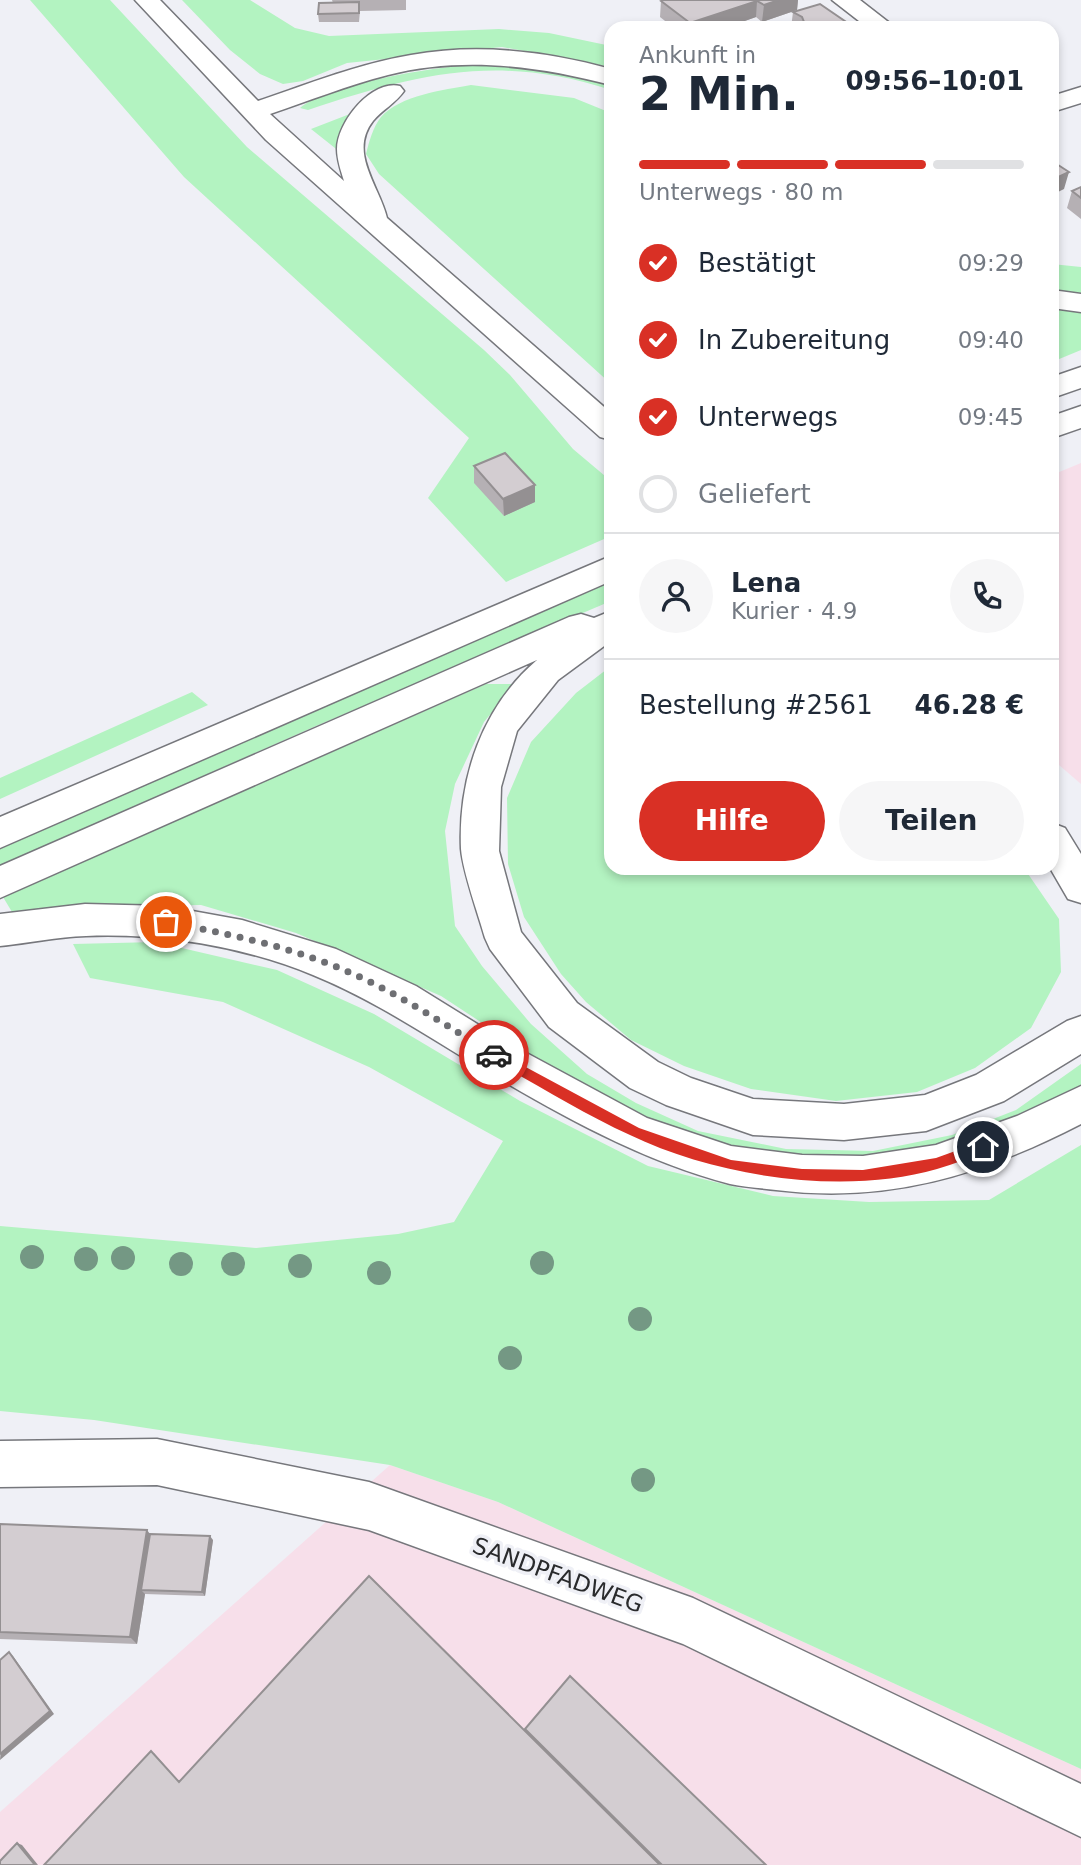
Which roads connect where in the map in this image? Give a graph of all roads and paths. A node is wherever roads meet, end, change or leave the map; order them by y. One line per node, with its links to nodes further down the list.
1 (147, 0): 8 (main road)
2 (844, 0): 3 (main road)
3 (874, 21)
4 (604, 75): 8 (main road)
5 (391, 90): 6 (main road); 7 (main road); 9 (main road)
6 (604, 98)
7 (335, 109)
8 (252, 111): 9 (main road)
9 (380, 228): 15 (main road)
10 (1059, 300): 11 (main road)
11 (1081, 303)
12 (1081, 377): 13 (main road)
13 (1059, 385)
14 (1081, 416): 16 (main road)
15 (604, 424)
16 (1059, 425)
17 (604, 571): 21 (main road)
18 (604, 616): 24 (main road)
19 (604, 628): 27 (main road)
20 (1059, 820): 22 (main road)
21 (0, 833)
22 (1081, 839)
23 (1059, 850): 25 (main road)
24 (0, 883)
25 (1081, 888)
26 (0, 930): 28 (main road)
27 (1078, 1032)
28 (1081, 1104)
29 (0, 1464): 30 (main road, SANDPFADWEG)
30 (1081, 1811)

